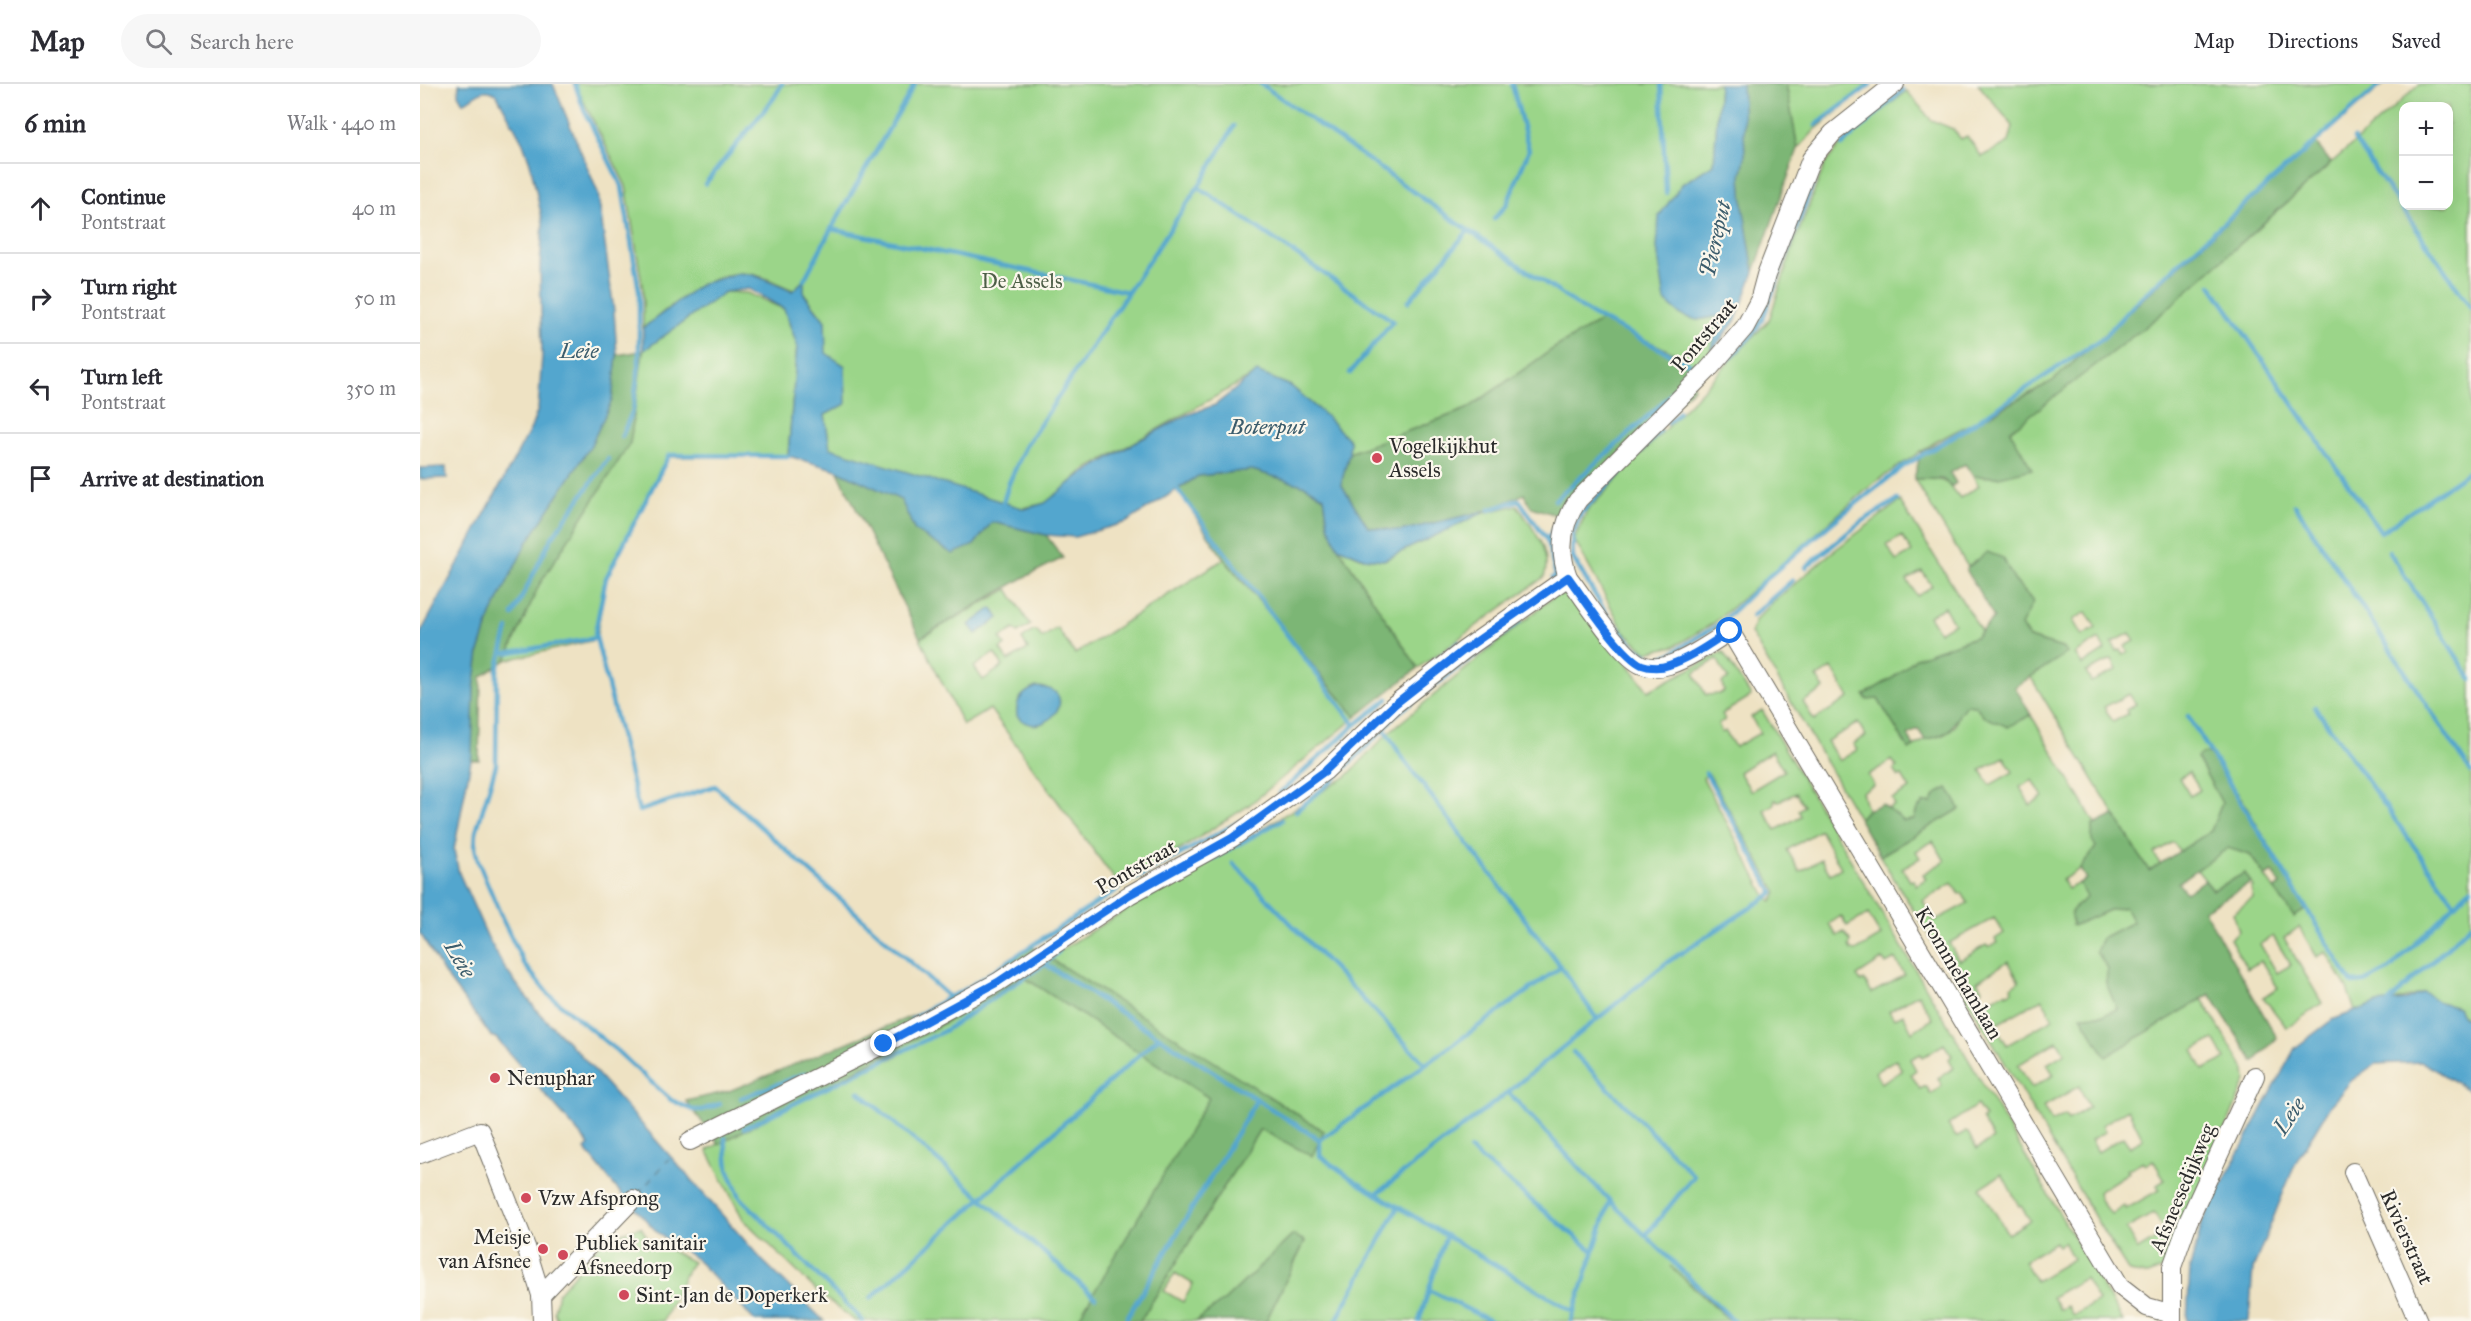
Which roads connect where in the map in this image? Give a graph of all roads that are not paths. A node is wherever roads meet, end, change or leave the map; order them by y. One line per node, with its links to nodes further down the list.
1 (1894, 84): 2 (street, Pontstraat)
2 (1568, 577): 3 (street, Pontstraat); 5 (street, Pontstraat)
3 (1730, 631): 10 (street, Krommehamlaan)
4 (2255, 1076): 10 (street, Afsneesedijkweg)
5 (690, 1141)
6 (420, 1154): 9 (street)
7 (2354, 1172): 12 (street, Rivierstraat)
8 (633, 1199): 9 (street)
9 (542, 1295): 11 (street)
10 (2172, 1318)
11 (542, 1321)
12 (2418, 1321)

